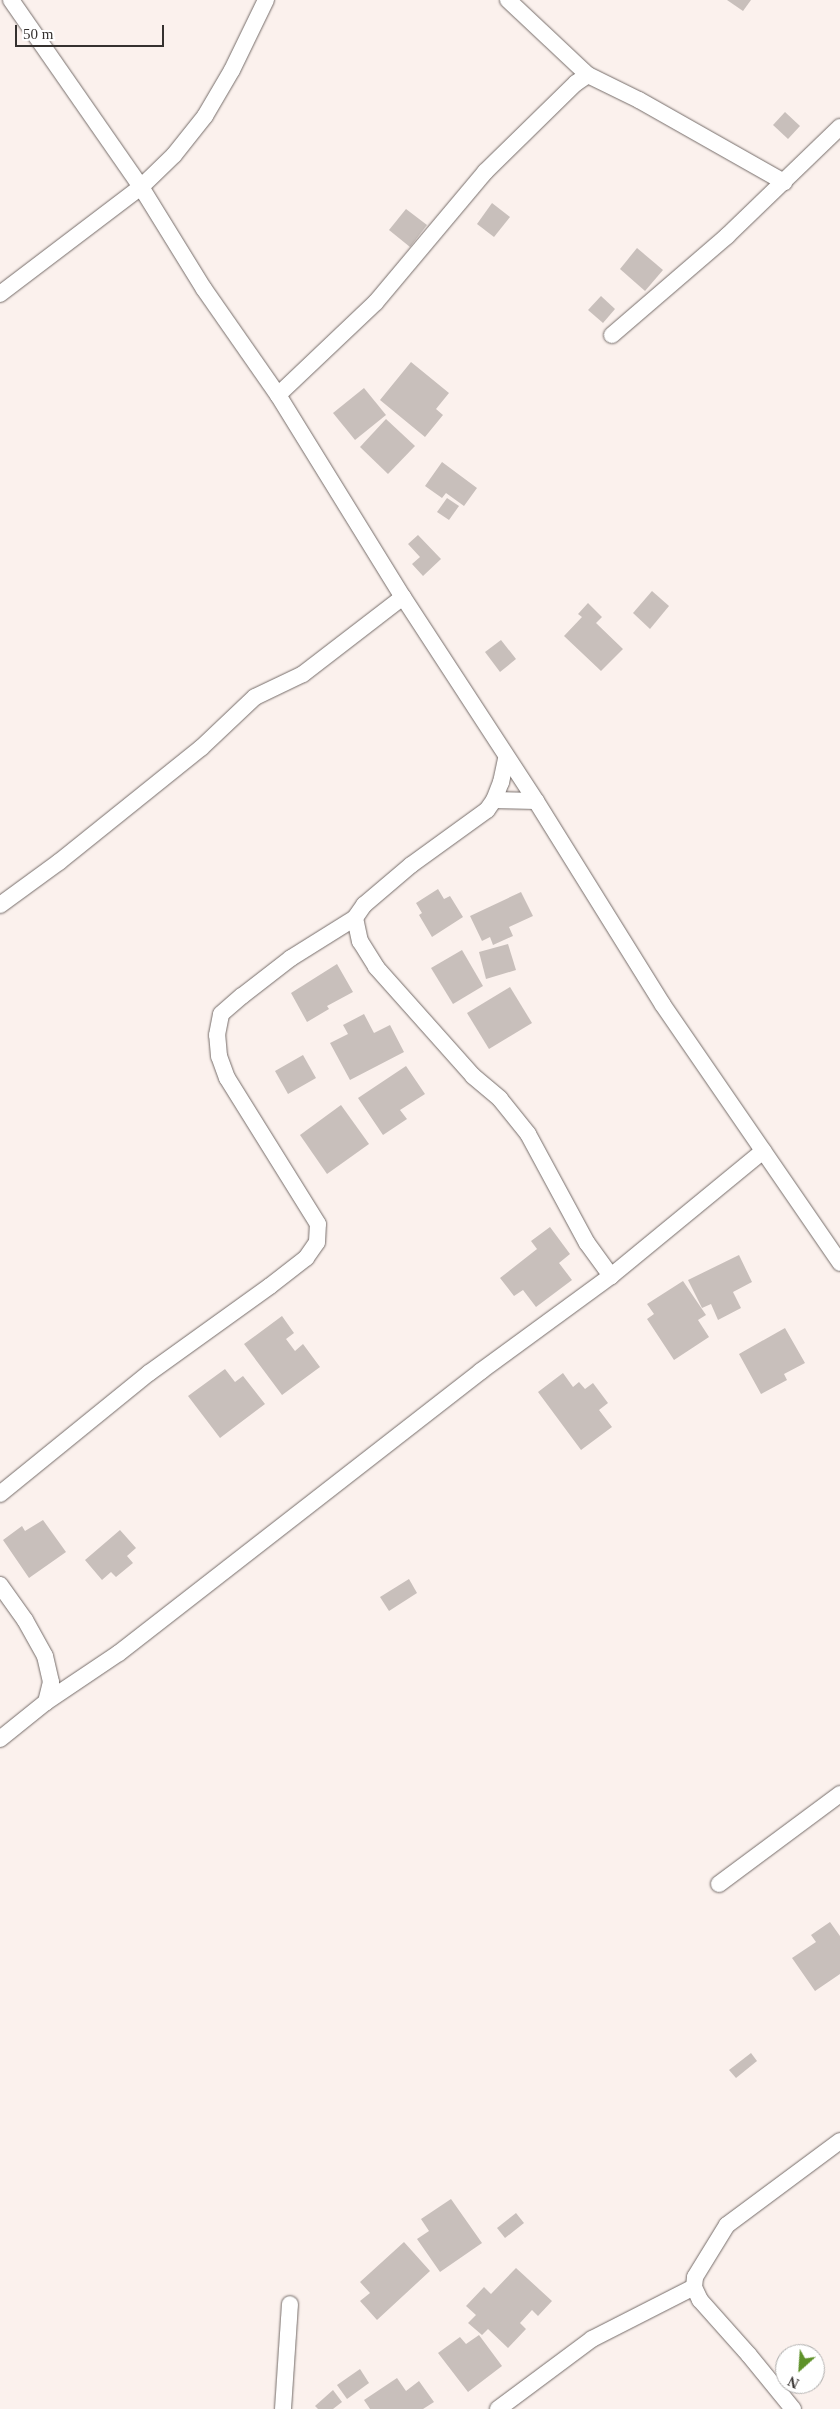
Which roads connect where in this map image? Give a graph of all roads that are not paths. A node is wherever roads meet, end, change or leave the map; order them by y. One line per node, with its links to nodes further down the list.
1 (11, 0): 7 (street)
2 (266, 0): 7 (street)
3 (508, 0): 4 (street)
4 (588, 75): 6 (street); 10 (street)
5 (840, 128): 6 (street)
6 (784, 182): 9 (street)
7 (141, 187): 8 (street); 10 (street)
8 (0, 294)
9 (612, 335)
10 (278, 395): 11 (street)
11 (403, 597): 12 (street); 15 (street)
12 (506, 759): 13 (street); 14 (street)
13 (494, 800): 14 (street); 16 (street)
14 (536, 801): 17 (street)
15 (0, 905)
16 (355, 918): 19 (street); 20 (street)
17 (763, 1151): 18 (street); 19 (street)
18 (840, 1263)
19 (611, 1276): 22 (street)
20 (0, 1494)
21 (0, 1586): 22 (street)
22 (46, 1702): 23 (street)
23 (0, 1738)
24 (840, 1794): 25 (street)
25 (719, 1884)
26 (840, 2141): 27 (street)
27 (694, 2287): 30 (street); 31 (street)
28 (290, 2304): 29 (street)
29 (282, 2409)
30 (498, 2409)
31 (793, 2409)

